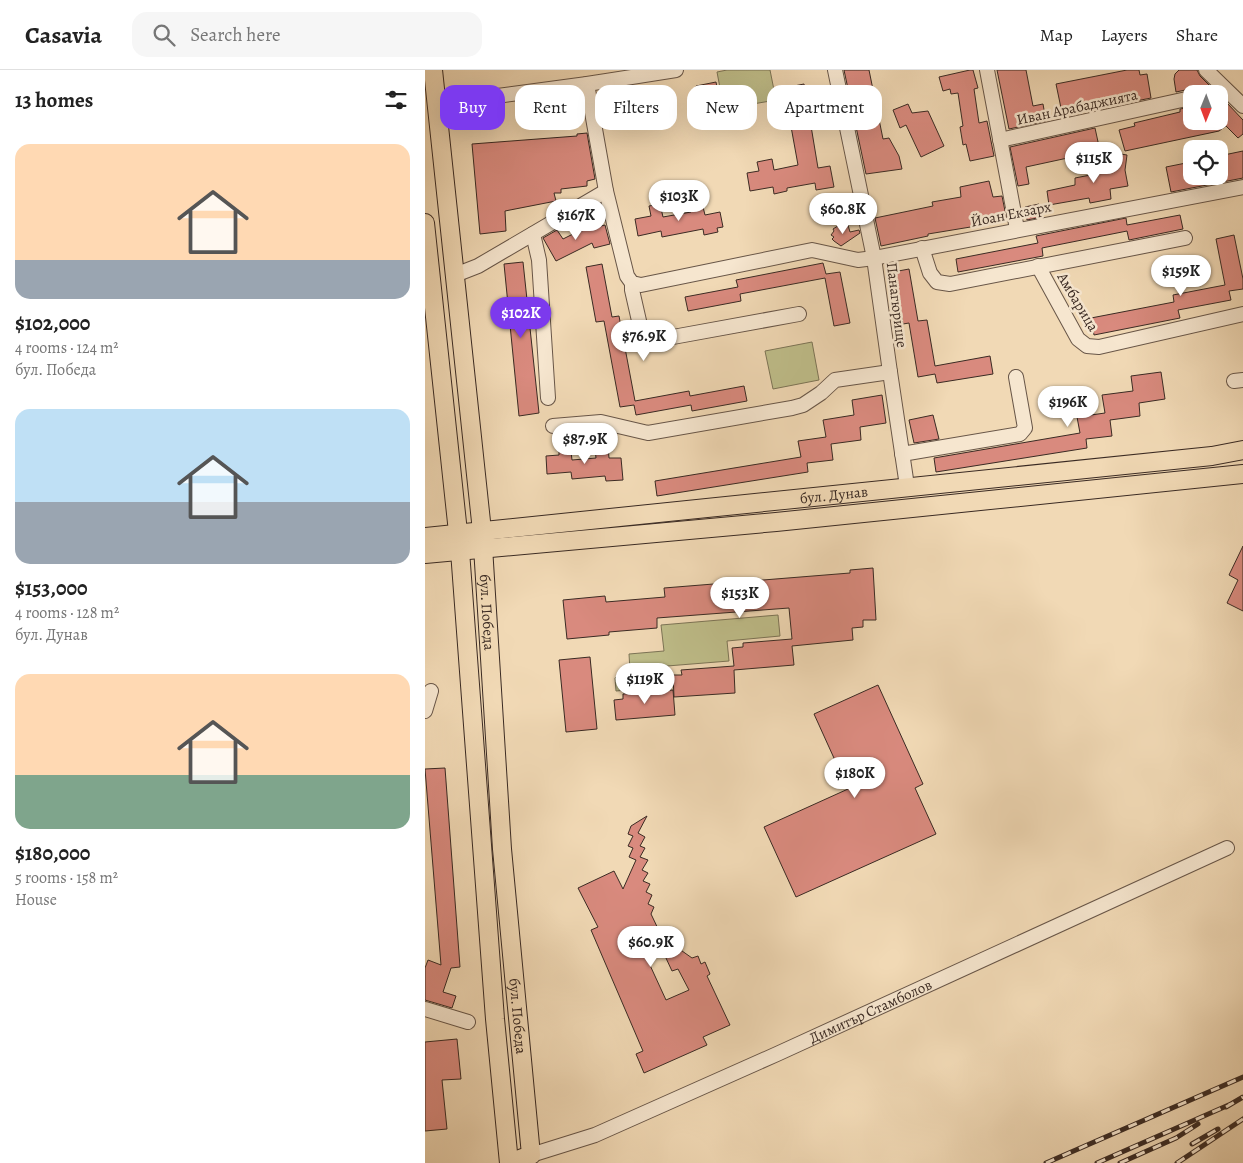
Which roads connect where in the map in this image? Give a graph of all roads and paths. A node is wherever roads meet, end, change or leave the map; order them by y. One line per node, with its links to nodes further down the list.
1 (433, 70): 10 (main road, бул. Победа)
2 (676, 70): 6 (street)
3 (835, 70): 20 (street, Панагюрище)
4 (987, 70): 12 (street)
5 (1206, 70): 7 (street)
6 (587, 84): 10 (street); 14 (street)
7 (1222, 85)
8 (1228, 91): 11 (street)
9 (1183, 100): 12 (street, Иван Арабаджията)
10 (437, 104): 22 (main road, бул. Победа)
11 (1243, 106)
12 (1000, 140): 16 (street)
13 (1243, 186): 16 (street, Йоан Екзарх)
14 (606, 191): 17 (street); 23 (street)
15 (425, 223): 36 (main road, бул. Победа)
16 (1017, 229): 19 (street, Йоан Екзарх)
17 (533, 234): 22 (street); 28 (street)
18 (1185, 238): 21 (street)
19 (922, 248): 20 (street, Йоан Екзарх); 21 (street)
20 (875, 258): 23 (street, Йоан Екзарх); 26 (street, Панагюрище)
21 (1038, 266): 25 (street, Амбарица)
22 (455, 275): 35 (main road, бул. Победа)
23 (632, 282): 24 (street)
24 (799, 314)
25 (1243, 314)
26 (889, 372): 29 (street); 31 (street, Панагюрище)
27 (1016, 377): 31 (street)
28 (549, 398)
29 (553, 426)
30 (1243, 450): 33 (main road, бул. Дунав)
31 (903, 454): 33 (street, Панагюрище)
32 (1243, 474): 35 (main road, бул. Дунав)
33 (907, 486): 35 (main road, бул. Дунав)
34 (425, 537): 36 (main road, бул. Дунав)
35 (482, 540): 36 (main road, бул. Дунав); 43 (main road, бул. Победа)
36 (459, 542): 37 (main road, бул. Дунав); 44 (main road, бул. Победа)
37 (425, 554)
38 (431, 691): 39 (street)
39 (425, 711)
40 (1227, 848): 43 (street, Димитър Стамболов)
41 (425, 1009): 42 (street)
42 (468, 1022)
43 (531, 1156): 44 (main road, Димитър Стамболов)
44 (509, 1163)

